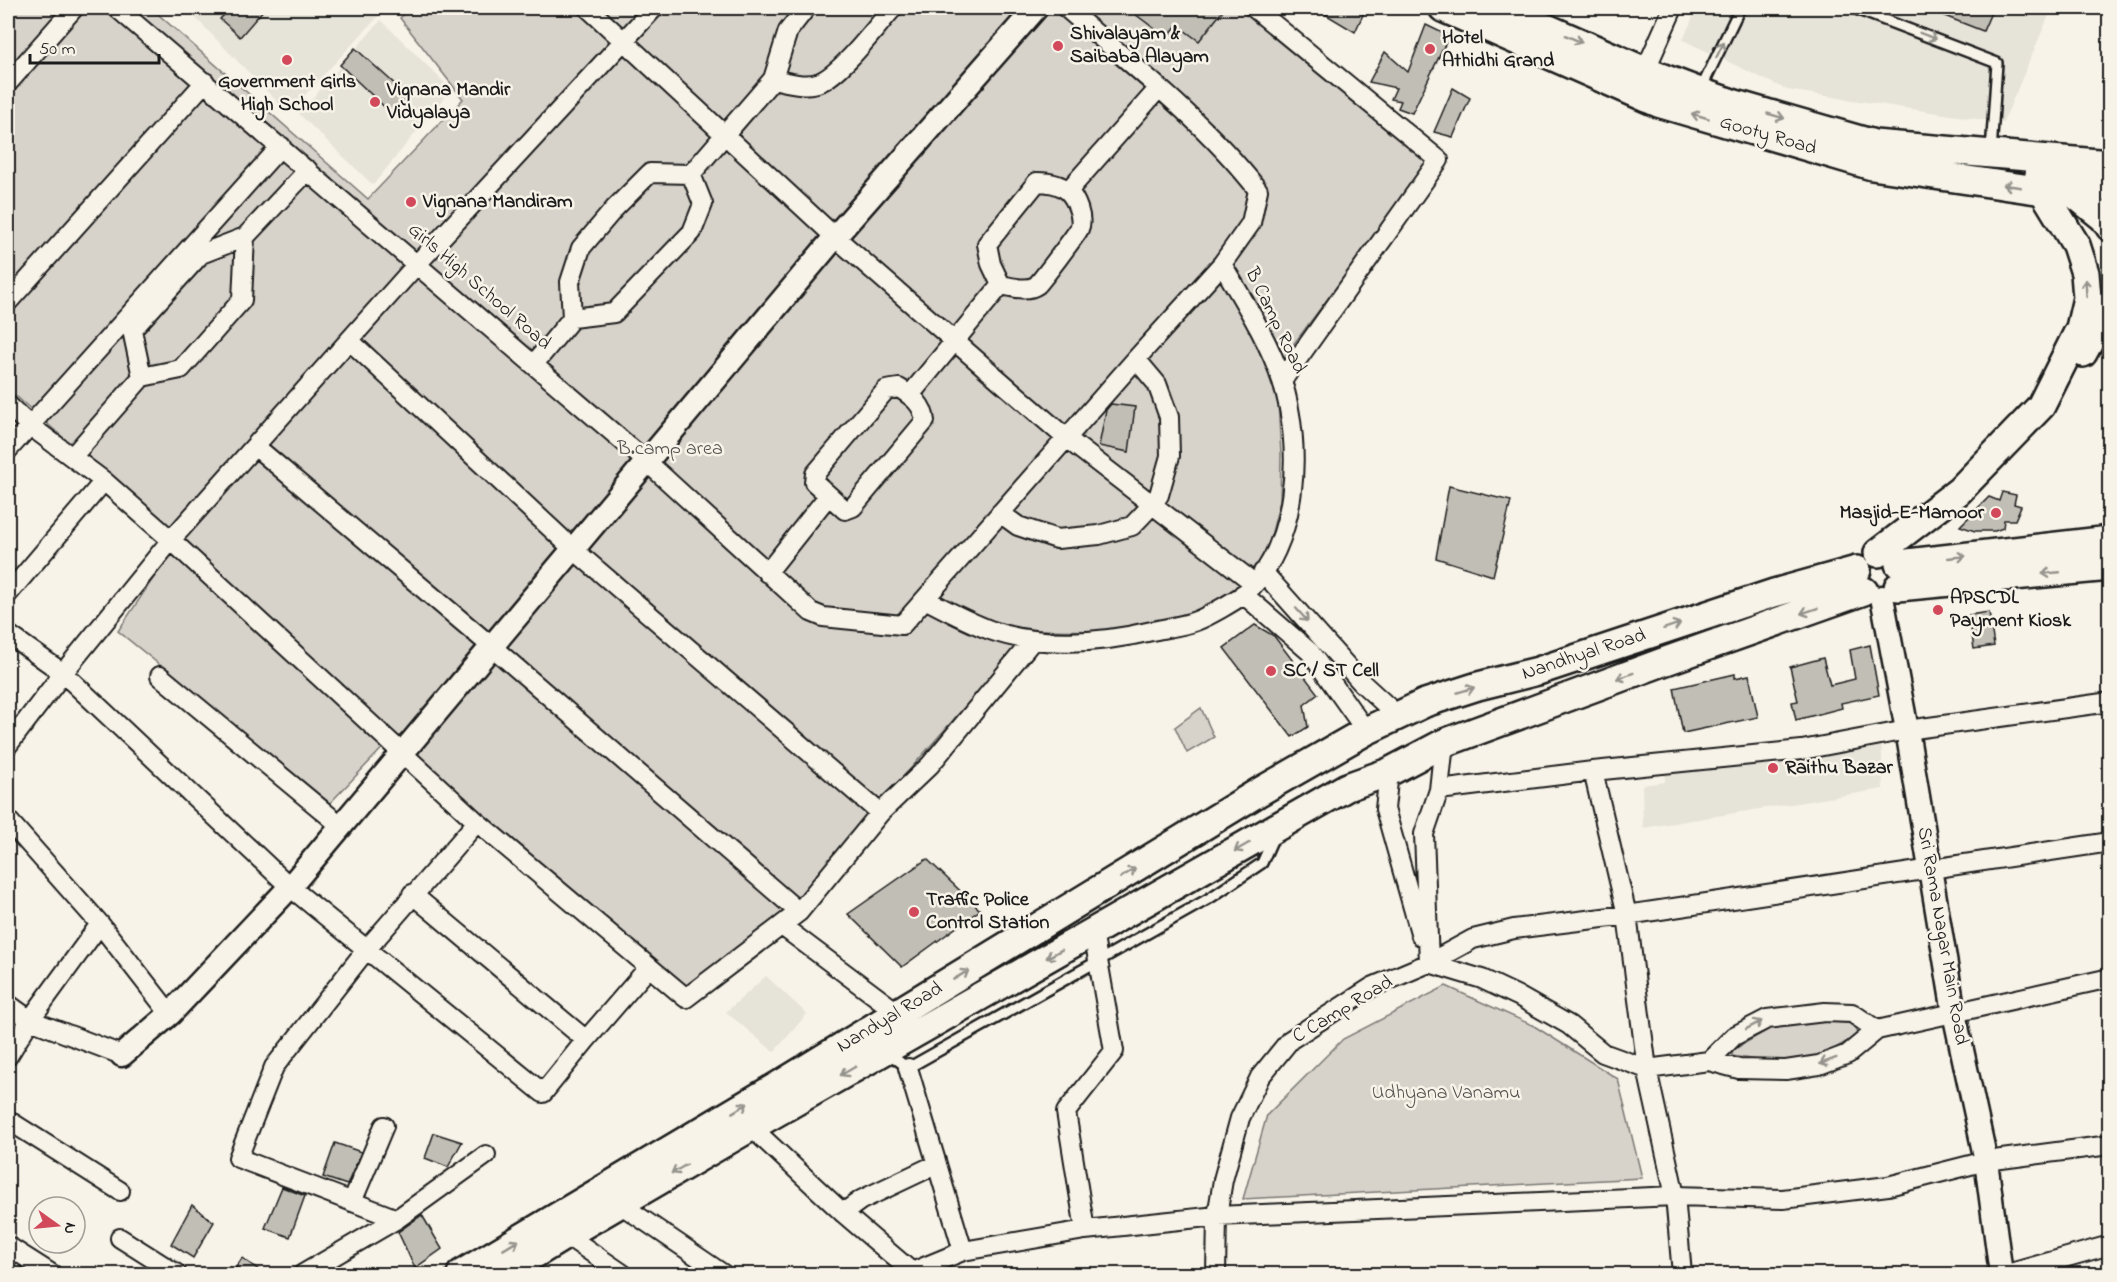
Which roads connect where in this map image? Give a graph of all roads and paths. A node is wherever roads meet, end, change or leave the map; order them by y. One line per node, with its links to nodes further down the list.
1 (74, 8): 19 (street)
2 (117, 8): 18 (street, Girls High School Road)
3 (588, 8): 15 (street)
4 (654, 8): 15 (street)
5 (806, 8): 17 (street)
6 (893, 8): 17 (street)
7 (1036, 8): 34 (street)
8 (1066, 8): 20 (street)
9 (1254, 8): 46 (street)
10 (1443, 8): 29 (main road, Gooty Road, one-way to 10)
11 (1501, 8): 16 (main road, Gooty Road, one-way to 16)
12 (1673, 8): 16 (street)
13 (1740, 8): 21 (lane, one-way to 13)
14 (1853, 8): 24 (lane, one-way to 24)
15 (624, 41): 22 (street); 35 (street)
16 (1645, 71): 21 (main road, Gooty Road)
17 (773, 79): 22 (street)
18 (206, 82): 23 (street, Girls High School Road); 38 (street)
19 (8, 83)
20 (1159, 88): 31 (street); 36 (street)
21 (1700, 92): 24 (main road, Gooty Road, one-way to 24)
22 (725, 135): 28 (street); 34 (street)
23 (281, 146): 27 (street, Girls High School Road); 50 (street)
24 (1991, 155): 25 (main road, Gooty Road)
25 (2034, 159): 26 (main road, Gooty Road); 29 (main road)
26 (2109, 164)
27 (308, 170): 33 (street); 35 (street, Girls High School Road)
28 (691, 174): 40 (street); 40 (street)
29 (2051, 186): 30 (main road, Gooty Road); 32 (main road); 48 (main road, one-way to 29)
30 (2109, 187)
31 (1068, 191): 37 (street); 37 (street)
32 (2109, 227)
33 (245, 237): 45 (street); 45 (street)
34 (835, 237): 41 (street); 55 (street)
35 (418, 263): 42 (street); 44 (street, Girls High School Road)
36 (1222, 264): 43 (street); 46 (street, B Camp Road)
37 (1001, 285): 41 (street)
38 (8, 302)
39 (2109, 304): 48 (main road)
40 (572, 318): 44 (street)
41 (955, 340): 47 (street); 51 (street)
42 (350, 341): 52 (street); 62 (street)
43 (1136, 358): 51 (street); 58 (street)
44 (534, 364): 55 (street, Girls High School Road)
45 (142, 377): 54 (street)
46 (1282, 381): 66 (street, B Camp Road)
47 (910, 395): 57 (street); 57 (street)
48 (2044, 400): 65 (main road)
49 (8, 405): 50 (street)
50 (30, 425): 53 (street); 54 (street)
51 (1066, 438): 58 (street); 59 (street)
52 (256, 447): 60 (street); 71 (street)
53 (8, 450)
54 (72, 457): 56 (street)
55 (646, 461): 62 (street); 64 (street, Girls High School Road)
56 (104, 481): 60 (street); 67 (street)
57 (828, 496): 64 (street)
58 (1152, 505): 59 (street); 66 (street)
59 (1000, 513): 68 (street)
60 (171, 540): 72 (street); 81 (street)
61 (2109, 540): 65 (main road, one-way to 61)
62 (573, 549): 71 (street); 87 (street)
63 (2109, 567): 65 (main road, one-way to 65)
64 (767, 573): 68 (street, Girls High School Road)
65 (1880, 577): 75 (main road, Nandhyal Road, one-way to 65); 77 (street, Sri Rama Nagar Main Road); 79 (main road, Nandyal Road, one-way to 79)
66 (1253, 583): 70 (street); 76 (street, one-way to 76); 78 (street)
67 (8, 594)
68 (925, 599): 70 (street)
69 (8, 634): 72 (street)
70 (1033, 640): 87 (street)
71 (491, 646): 81 (street); 96 (street)
72 (63, 673): 80 (street); 94 (street)
73 (160, 676): 90 (street)
74 (2109, 702): 77 (street)
75 (1425, 703): 76 (main road, Nandhyal Road); 79 (main road)
76 (1397, 715): 78 (main road, Nandhyal Road)
77 (1907, 730): 83 (street); 93 (street, Sri Rama Nagar Main Road)
78 (1366, 731): 82 (main road, Nandhyal Road)
79 (1444, 743): 84 (main road, Nandyal Road); 86 (street)
80 (8, 744)
81 (401, 753): 89 (street); 90 (street)
82 (1317, 757): 85 (main road); 107 (main road, Nandyal Road, one-way to 82)
83 (1593, 771): 86 (street); 97 (street)
84 (1389, 772): 85 (main road, Nandyal Road); 103 (street)
85 (1347, 787): 91 (main road, Nandyal Road)
86 (1439, 790): 103 (street)
87 (880, 813): 96 (street)
88 (8, 820): 98 (street)
89 (477, 822): 95 (street); 104 (street)
90 (340, 825): 94 (street)
91 (1279, 826): 100 (main road, Nandyal Road, one-way to 100); 102 (lane)
92 (2109, 842): 93 (street, C Camp Road)
93 (1930, 869): 97 (street, C Camp Road); 108 (street, Sri Rama Nagar Main Road)
94 (290, 887): 101 (street); 109 (street)
95 (412, 894): 101 (street); 112 (street)
96 (799, 912): 99 (street)
97 (1627, 915): 103 (street, C Camp Road); 118 (street)
98 (100, 924): 109 (street); 110 (street)
99 (782, 926): 104 (street); 107 (street)
100 (1094, 932): 102 (street); 113 (main road, Nandyal Road, one-way to 113)
101 (366, 950): 112 (street); 128 (street)
102 (1098, 962): 117 (lane); 133 (street)
103 (1429, 963): 118 (street); 131 (street, C Camp Road)
104 (648, 967): 112 (street)
105 (2109, 978): 108 (street)
106 (8, 1004): 110 (street)
107 (898, 1013): 142 (main road, Nandyal Road, one-way to 107)
108 (1954, 1013): 111 (street); 124 (street, Sri Rama Nagar Main Road)
109 (170, 1014): 114 (street)
110 (30, 1020): 114 (street); 115 (street)
111 (1877, 1030): 116 (street, one-way to 116); 116 (street, one-way to 111)
112 (586, 1040)
113 (885, 1050): 117 (lane); 121 (main road, Nandyal Road, one-way to 121)
114 (122, 1055)
115 (8, 1056)
116 (1709, 1061): 118 (street)
117 (909, 1068): 125 (street)
118 (1647, 1069): 127 (street)
119 (8, 1120): 126 (street)
120 (384, 1126): 128 (street)
121 (751, 1127): 129 (main road, Nandyal Road, one-way to 129); 130 (street)
122 (2109, 1144): 124 (street)
123 (486, 1155): 132 (street)
124 (1986, 1161): 127 (street); 148 (street, Sri Rama Nagar Main Road)
125 (937, 1164): 130 (street); 138 (street)
126 (120, 1191)
127 (1675, 1196): 131 (street); 147 (street)
128 (352, 1202): 132 (street)
129 (620, 1204): 134 (main road, Nandyal Road); 145 (street)
130 (843, 1214): 138 (street)
131 (1217, 1216): 133 (street); 146 (street, C Camp Road)
132 (397, 1219): 141 (street)
133 (1085, 1230): 138 (street)
134 (566, 1234): 143 (main road, Nandyal Road); 144 (street)
135 (120, 1238): 140 (street)
136 (2109, 1245): 149 (street)
137 (8, 1246): 139 (street)
138 (963, 1251)
139 (52, 1275)
140 (177, 1275)
141 (303, 1275)
142 (461, 1275)
143 (502, 1275)
144 (623, 1275)
145 (723, 1275)
146 (1216, 1275)
147 (1682, 1275)
148 (2001, 1275)
149 (2007, 1275)

